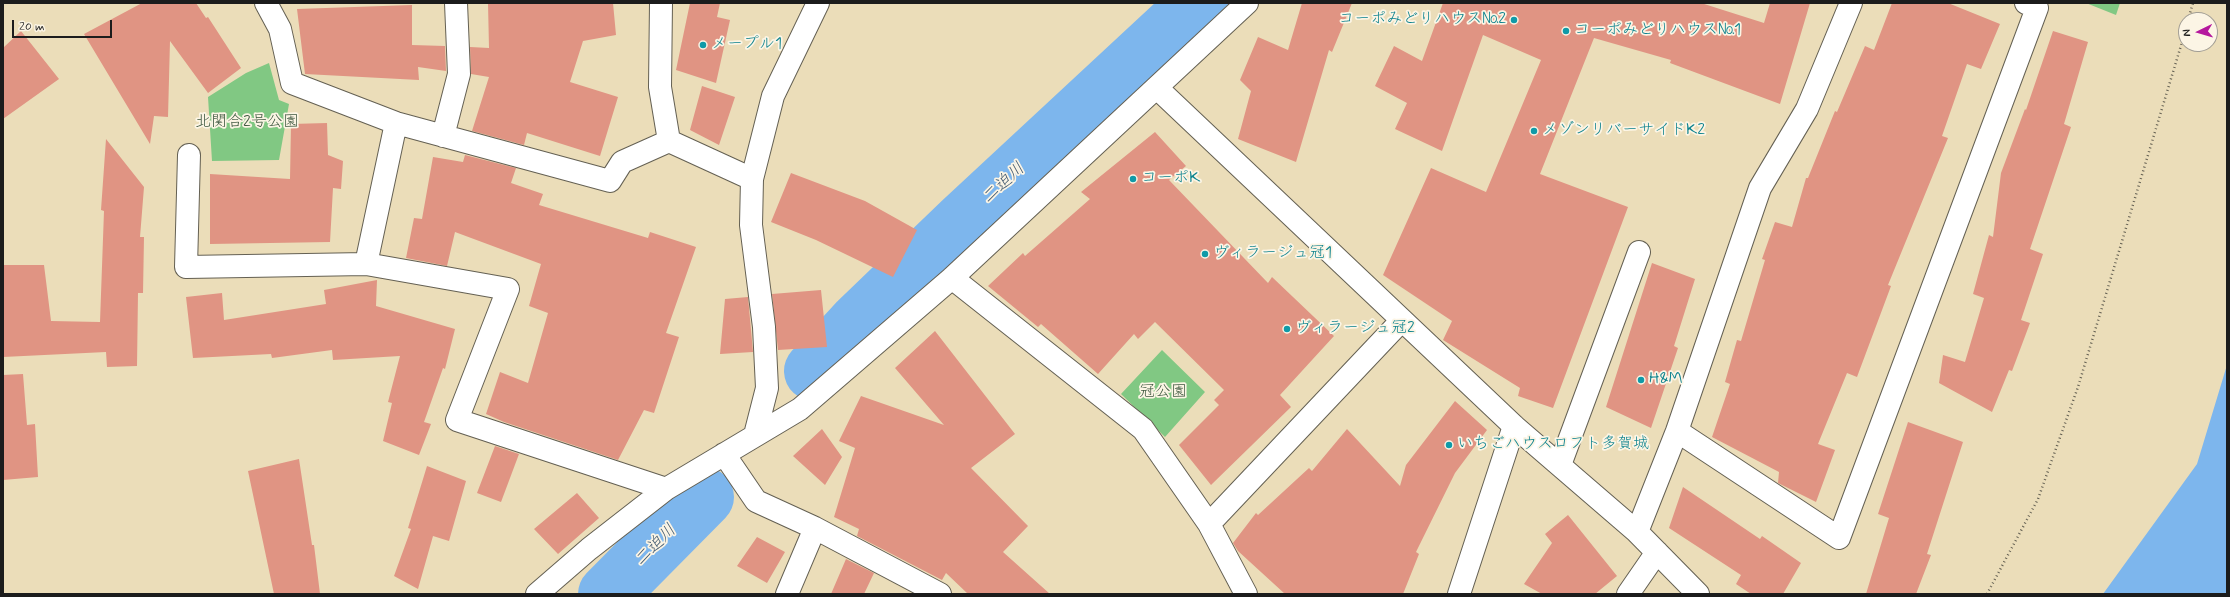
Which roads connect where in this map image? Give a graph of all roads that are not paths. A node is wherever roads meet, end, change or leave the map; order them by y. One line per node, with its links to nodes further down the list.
1 (266, 3): 9 (street)
2 (456, 3): 10 (street)
3 (661, 3): 11 (street)
4 (818, 3): 13 (street)
5 (1248, 3): 8 (street)
6 (1851, 3): 19 (street)
7 (2026, 3): 19 (street)
8 (1157, 88): 16 (street); 17 (street)
9 (396, 123): 10 (street); 15 (street)
10 (443, 136): 11 (street)
11 (669, 141): 13 (street)
12 (189, 155): 15 (street)
13 (752, 178): 20 (street)
14 (1639, 252): 22 (street)
15 (366, 264): 23 (street)
16 (952, 278): 20 (street); 24 (street)
17 (1402, 320): 18 (street); 24 (street)
18 (1514, 426): 22 (street); 32 (street)
19 (1677, 430): 26 (street)
20 (755, 435): 21 (street)
21 (724, 454): 23 (street); 25 (street)
22 (1560, 465): 26 (street)
23 (666, 489): 28 (street)
24 (1209, 524): 31 (street)
25 (815, 528): 29 (street); 30 (street)
26 (1637, 532): 27 (street)
27 (1657, 552): 33 (street); 34 (street)
28 (537, 594)
29 (787, 594)
30 (940, 594)
31 (1246, 594)
32 (1459, 594)
33 (1628, 594)
34 (1698, 594)

